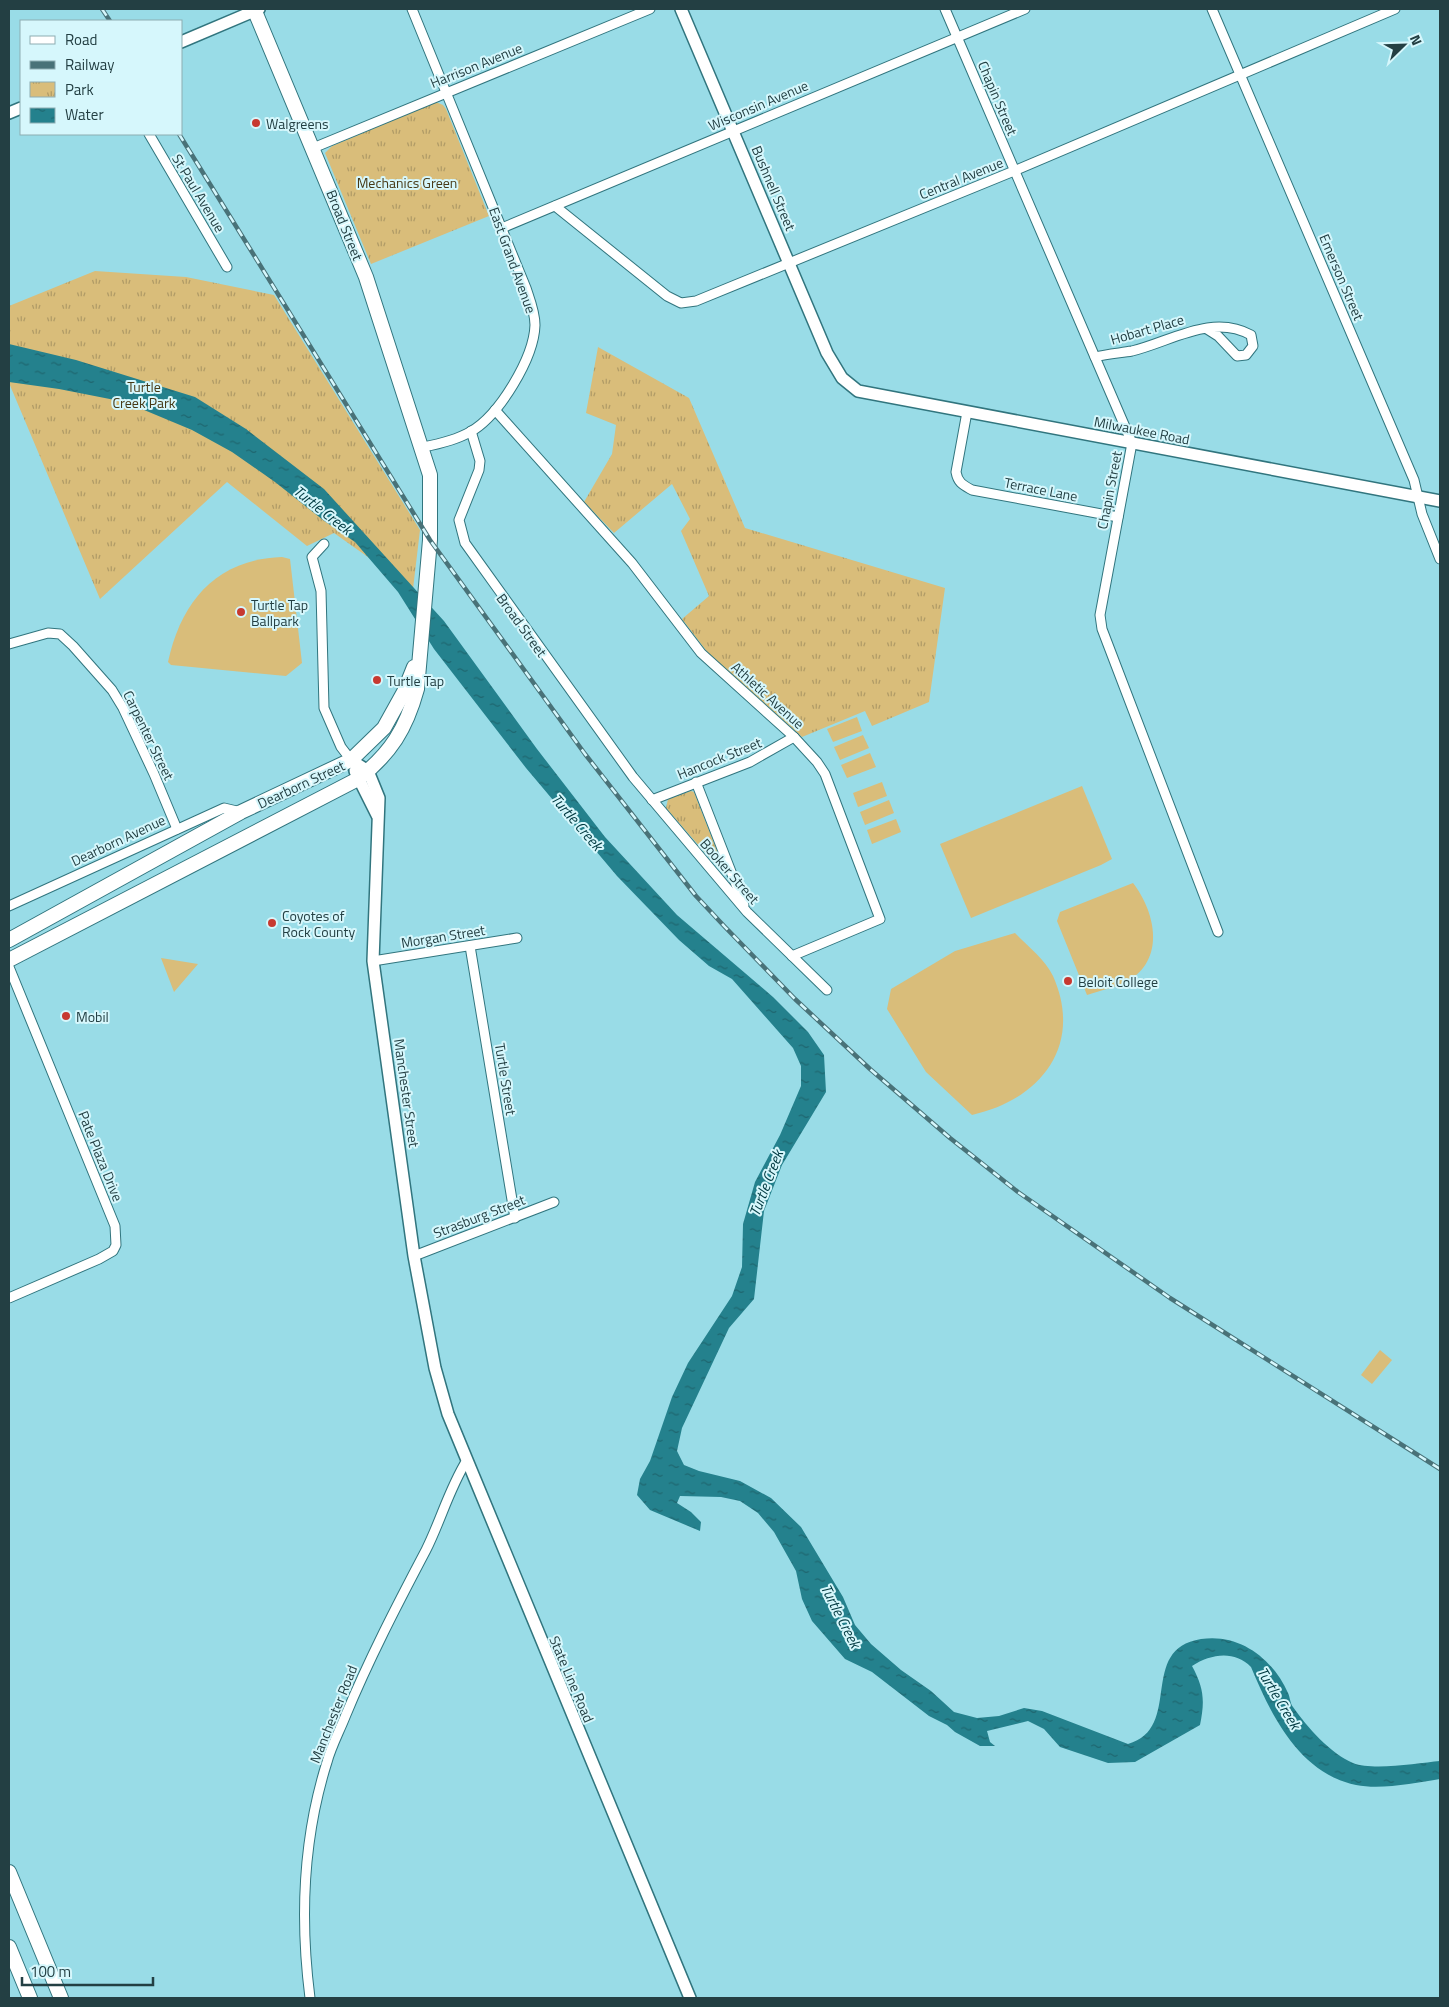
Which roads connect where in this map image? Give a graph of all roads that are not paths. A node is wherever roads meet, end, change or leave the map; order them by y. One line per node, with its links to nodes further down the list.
1 (256, 9): 10 (street); 15 (main road, Broad Street)
2 (412, 9): 12 (street, East Grand Avenue)
3 (650, 9): 12 (street, Harrison Avenue)
4 (681, 9): 13 (street, Bushnell Street)
5 (945, 9): 9 (street, Chapin Street)
6 (1025, 9): 9 (street, Wisconsin Avenue)
7 (1212, 9): 11 (street, Emerson Street)
8 (1395, 9): 11 (street, Central Avenue)
9 (957, 37): 13 (street, Wisconsin Avenue); 16 (street, Chapin Street)
10 (182, 42)
11 (1241, 74): 16 (street, Central Avenue); 29 (street, Emerson Street)
12 (447, 92): 15 (street, Harrison Avenue); 18 (street, East Grand Avenue)
13 (734, 130): 17 (street, Wisconsin Avenue); 19 (street, Bushnell Street)
14 (150, 135): 20 (street, St Paul Avenue)
15 (312, 148): 28 (main road, Broad Street)
16 (1014, 171): 19 (street, Central Avenue); 22 (street, Chapin Street)
17 (555, 206): 18 (street, Wisconsin Avenue); 19 (street, Central Avenue)
18 (502, 228): 24 (street, East Grand Avenue)
19 (789, 264): 23 (street, Bushnell Street)
20 (227, 267)
21 (1207, 329): 21 (street, Hobart Place); 22 (street, Hobart Place)
22 (1095, 357): 27 (street, Chapin Street)
23 (842, 378): 25 (street, Milwaukee Road)
24 (495, 410): 26 (street, East Grand Avenue); 36 (street, Athletic Avenue)
25 (967, 412): 27 (street, Milwaukee Road); 31 (street, Terrace Lane)
26 (471, 432): 28 (street, East Grand Avenue); 40 (street, Broad Street)
27 (1132, 443): 29 (street, Milwaukee Road); 31 (street, Chapin Street)
28 (422, 447): 35 (main road)
29 (1417, 497): 30 (street, Milwaukee Road); 33 (street, Emerson Street)
30 (1440, 501)
31 (1118, 517): 45 (street, Chapin Street)
32 (324, 544): 37 (street)
33 (1440, 559)
34 (9, 644): 42 (street, Carpenter Street)
35 (420, 650): 37 (main road, Dearborn Street); 38 (main road, Dearborn Street)
36 (794, 737): 39 (street, Hancock Street); 49 (street, Athletic Avenue)
37 (351, 760): 38 (street, Manchester Street); 41 (main road, Dearborn Street)
38 (363, 775): 50 (main road, Dearborn Street); 51 (street, Manchester Street)
39 (696, 782): 40 (street, Hancock Street); 44 (street)
40 (652, 800): 44 (street, Booker Street)
41 (241, 812): 42 (street, Dearborn Avenue); 47 (main road, Dearborn Street)
42 (177, 829): 43 (street, Dearborn Avenue)
43 (9, 906)
44 (747, 912): 49 (street, Booker Street)
45 (1218, 932)
46 (517, 938): 48 (street, Morgan Street)
47 (9, 940)
48 (470, 946): 51 (street, Morgan Street); 55 (street, Turtle Street)
49 (792, 956): 53 (street)
50 (9, 960)
51 (373, 961): 56 (street, Manchester Street)
52 (9, 967): 57 (street, Pate Plaza Drive)
53 (827, 990)
54 (554, 1202): 55 (street, Strasburg Street)
55 (515, 1218): 56 (street, Strasburg Street)
56 (414, 1256): 58 (street, Manchester Street)
57 (9, 1298)
58 (435, 1368): 59 (street, State Line Road)
59 (466, 1460): 64 (street, Manchester Road); 65 (street, State Line Road)
60 (9, 1872): 63 (main road)
61 (9, 1947): 62 (main road)
62 (30, 1998)
63 (61, 1998)
64 (310, 1998)
65 (690, 1998)

